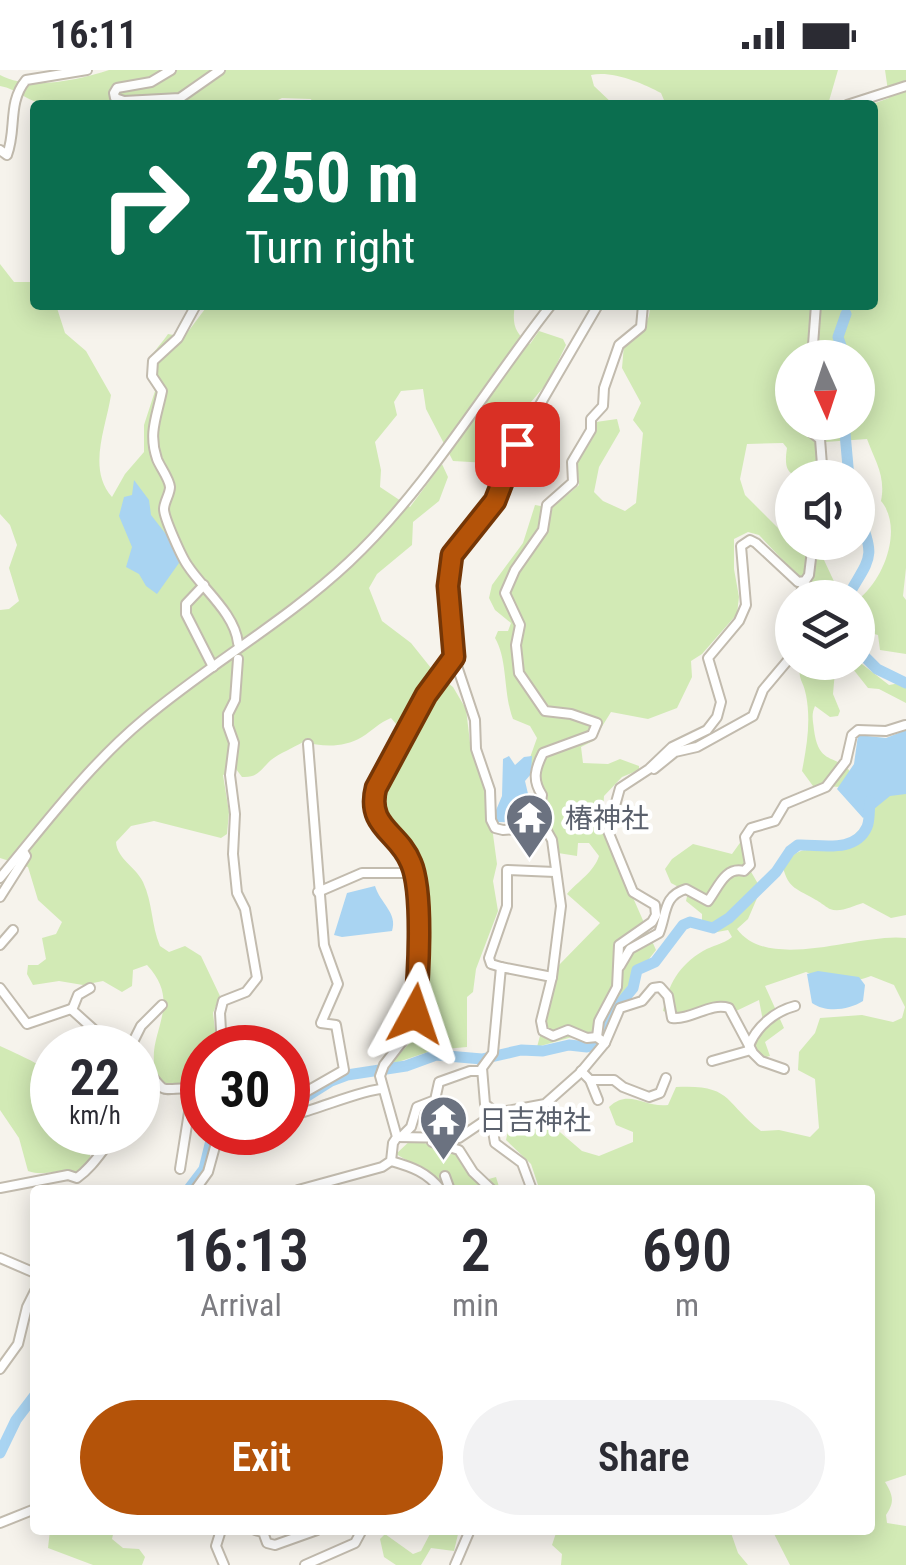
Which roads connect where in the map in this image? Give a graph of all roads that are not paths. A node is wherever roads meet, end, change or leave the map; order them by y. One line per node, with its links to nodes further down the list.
1 (87, 70): 6 (street)
2 (172, 70): 3 (street)
3 (220, 70)
4 (906, 86): 5 (street)
5 (868, 100)
6 (0, 150)
7 (193, 310): 14 (street)
8 (547, 310): 18 (street)
9 (595, 310): 16 (street)
10 (643, 310): 23 (street)
11 (816, 310): 12 (street)
12 (813, 340)
13 (793, 580): 22 (street)
14 (204, 585): 15 (street); 18 (street)
15 (238, 643)
16 (454, 657): 23 (street); 26 (street)
17 (238, 659): 42 (street)
18 (221, 662): 24 (street)
19 (775, 676): 22 (street)
20 (905, 725): 32 (street)
21 (308, 744): 28 (street)
22 (649, 769): 32 (street)
23 (544, 827): 25 (street)
24 (23, 850): 27 (street); 29 (street)
25 (556, 872): 33 (street); 34 (street)
26 (415, 873): 28 (street); 52 (street)
27 (0, 878)
28 (318, 892): 51 (street)
29 (0, 897)
30 (14, 930): 31 (street)
31 (0, 945)
32 (620, 967): 43 (street)
33 (501, 968): 34 (street); 47 (street)
34 (552, 977): 43 (street)
35 (0, 988): 39 (street)
36 (90, 988): 39 (street)
37 (162, 1005): 41 (street)
38 (795, 1006): 44 (street)
39 (72, 1010): 40 (street)
40 (87, 1025)
41 (143, 1025)
42 (221, 1025)
43 (601, 1040): 44 (street); 48 (street)
44 (750, 1048): 45 (street); 46 (street)
45 (712, 1061)
46 (784, 1069)
47 (482, 1071): 55 (street); 56 (street)
48 (581, 1072): 50 (street); 55 (street)
49 (666, 1078): 50 (street)
50 (590, 1080): 53 (street)
51 (310, 1089)
52 (382, 1089): 54 (street); 56 (street)
53 (598, 1100)
54 (310, 1110)
55 (493, 1116): 57 (street); 73 (street)
56 (400, 1137): 57 (street); 61 (street)
57 (424, 1138): 72 (street)
58 (100, 1155): 64 (street)
59 (183, 1155): 62 (street)
60 (213, 1155): 67 (street)
61 (391, 1160): 65 (street); 70 (street)
62 (180, 1169)
63 (445, 1176): 71 (street)
64 (77, 1178): 66 (street); 74 (street)
65 (332, 1180): 68 (street); 69 (street)
66 (78, 1185)
67 (199, 1185)
68 (321, 1185)
69 (336, 1185)
70 (437, 1185)
71 (448, 1185)
72 (487, 1185)
73 (530, 1185)
74 (0, 1188)
75 (0, 1258): 76 (street)
76 (30, 1271)
77 (30, 1301): 78 (street)
78 (0, 1369)
79 (30, 1510): 80 (street)
80 (0, 1523)
81 (219, 1535): 86 (street)
82 (264, 1535): 83 (street)
83 (303, 1535)
84 (359, 1535): 87 (street)
85 (468, 1535): 88 (street)
86 (224, 1565)
87 (305, 1565)
88 (455, 1565)

